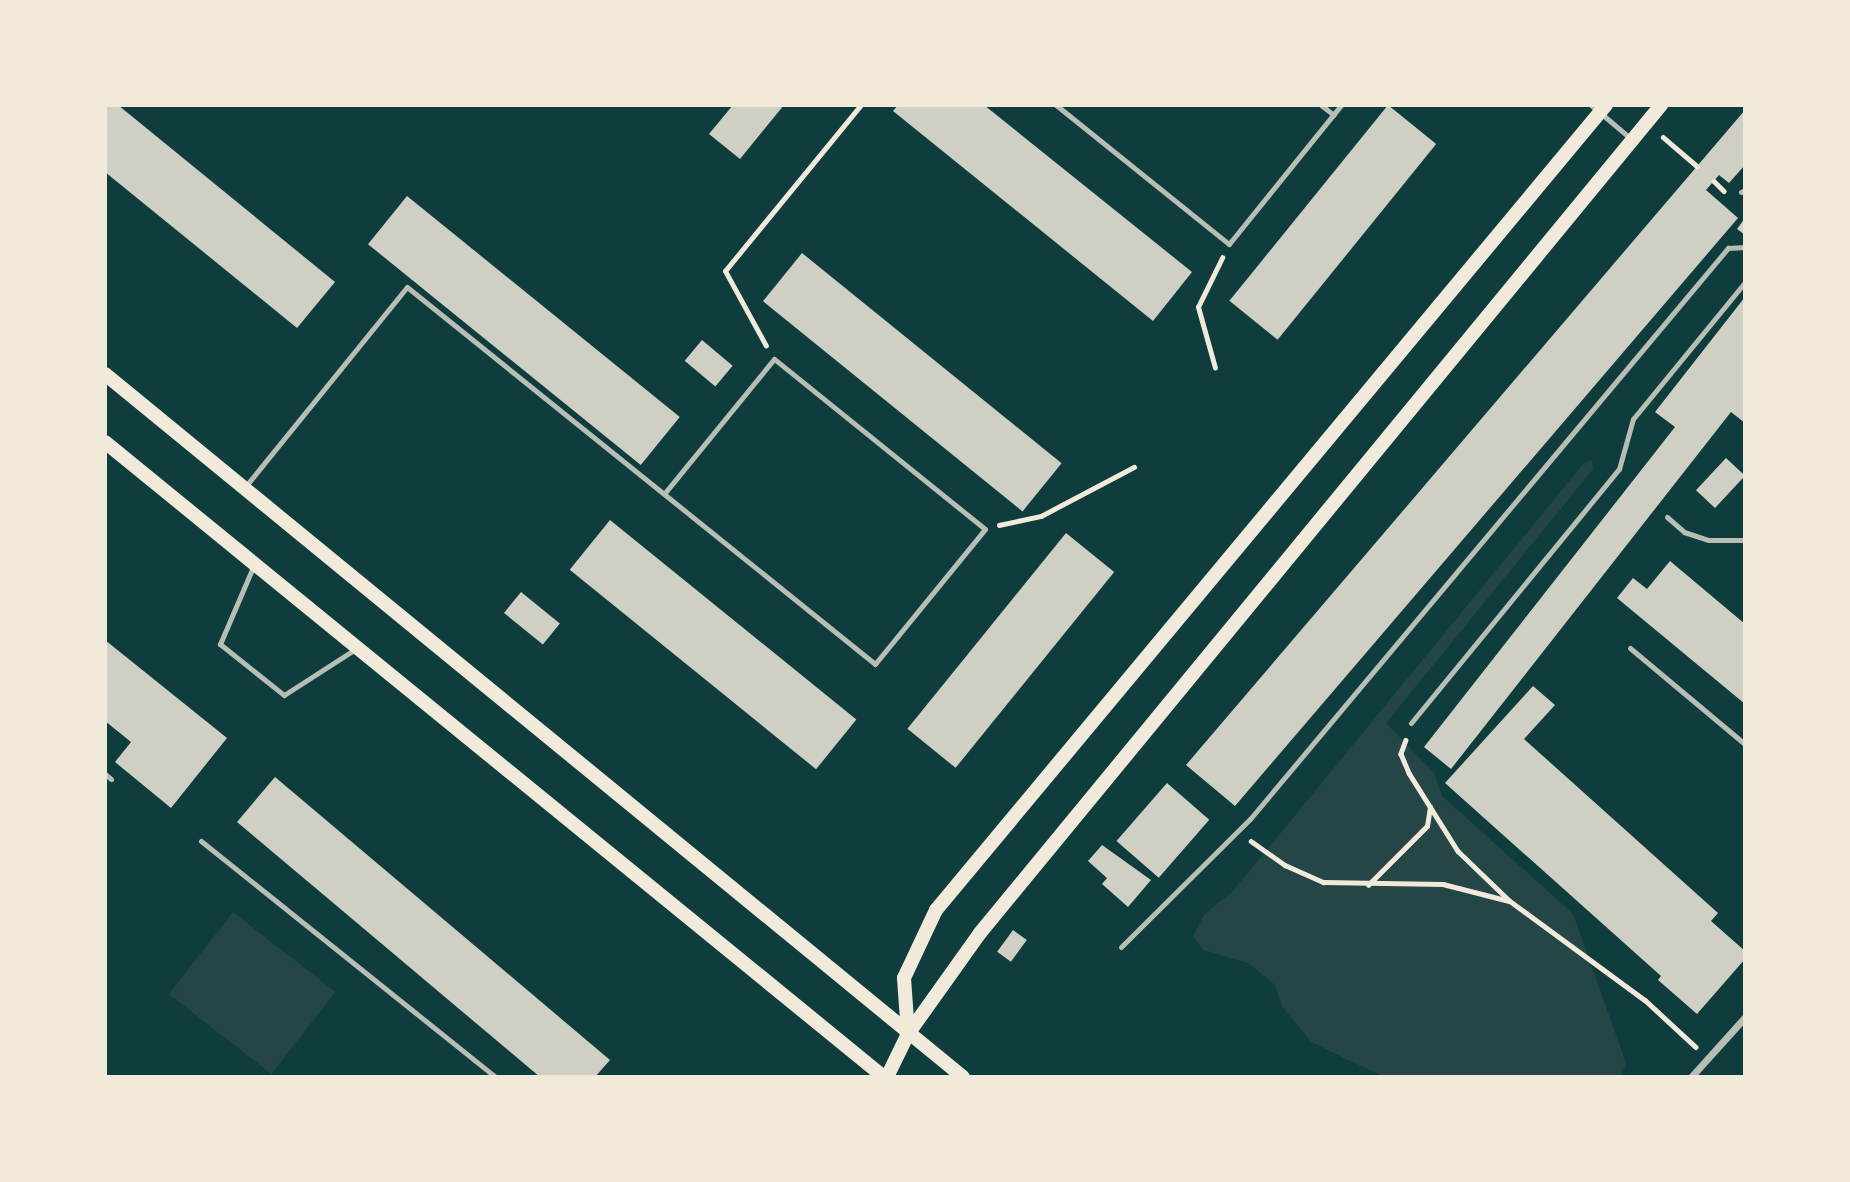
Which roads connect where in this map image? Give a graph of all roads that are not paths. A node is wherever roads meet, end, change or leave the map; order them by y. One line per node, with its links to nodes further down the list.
1 (1056, 105): 6 (lane)
2 (1321, 105): 6 (lane)
3 (1341, 105): 6 (lane)
4 (1661, 105): 7 (main road)
5 (1599, 107): 7 (lane); 26 (main road)
6 (1334, 115)
7 (1633, 140): 26 (main road)
8 (1745, 247): 24 (lane)
9 (1745, 282): 19 (lane)
10 (105, 374): 12 (main road)
11 (105, 443): 16 (main road)
12 (244, 487): 13 (lane); 26 (main road)
13 (664, 494): 13 (lane)
14 (1667, 517): 15 (lane)
15 (1745, 540)
16 (254, 566): 17 (main road); 17 (lane)
17 (357, 648): 29 (main road)
18 (1630, 648): 20 (lane)
19 (1411, 723)
20 (1745, 744)
21 (105, 774): 22 (lane)
22 (111, 779)
23 (201, 841): 28 (lane)
24 (1121, 947)
25 (1745, 1017): 27 (street)
26 (908, 1034): 29 (main road); 30 (main road)
27 (1696, 1075)
28 (496, 1077)
29 (885, 1077)
30 (962, 1077)

